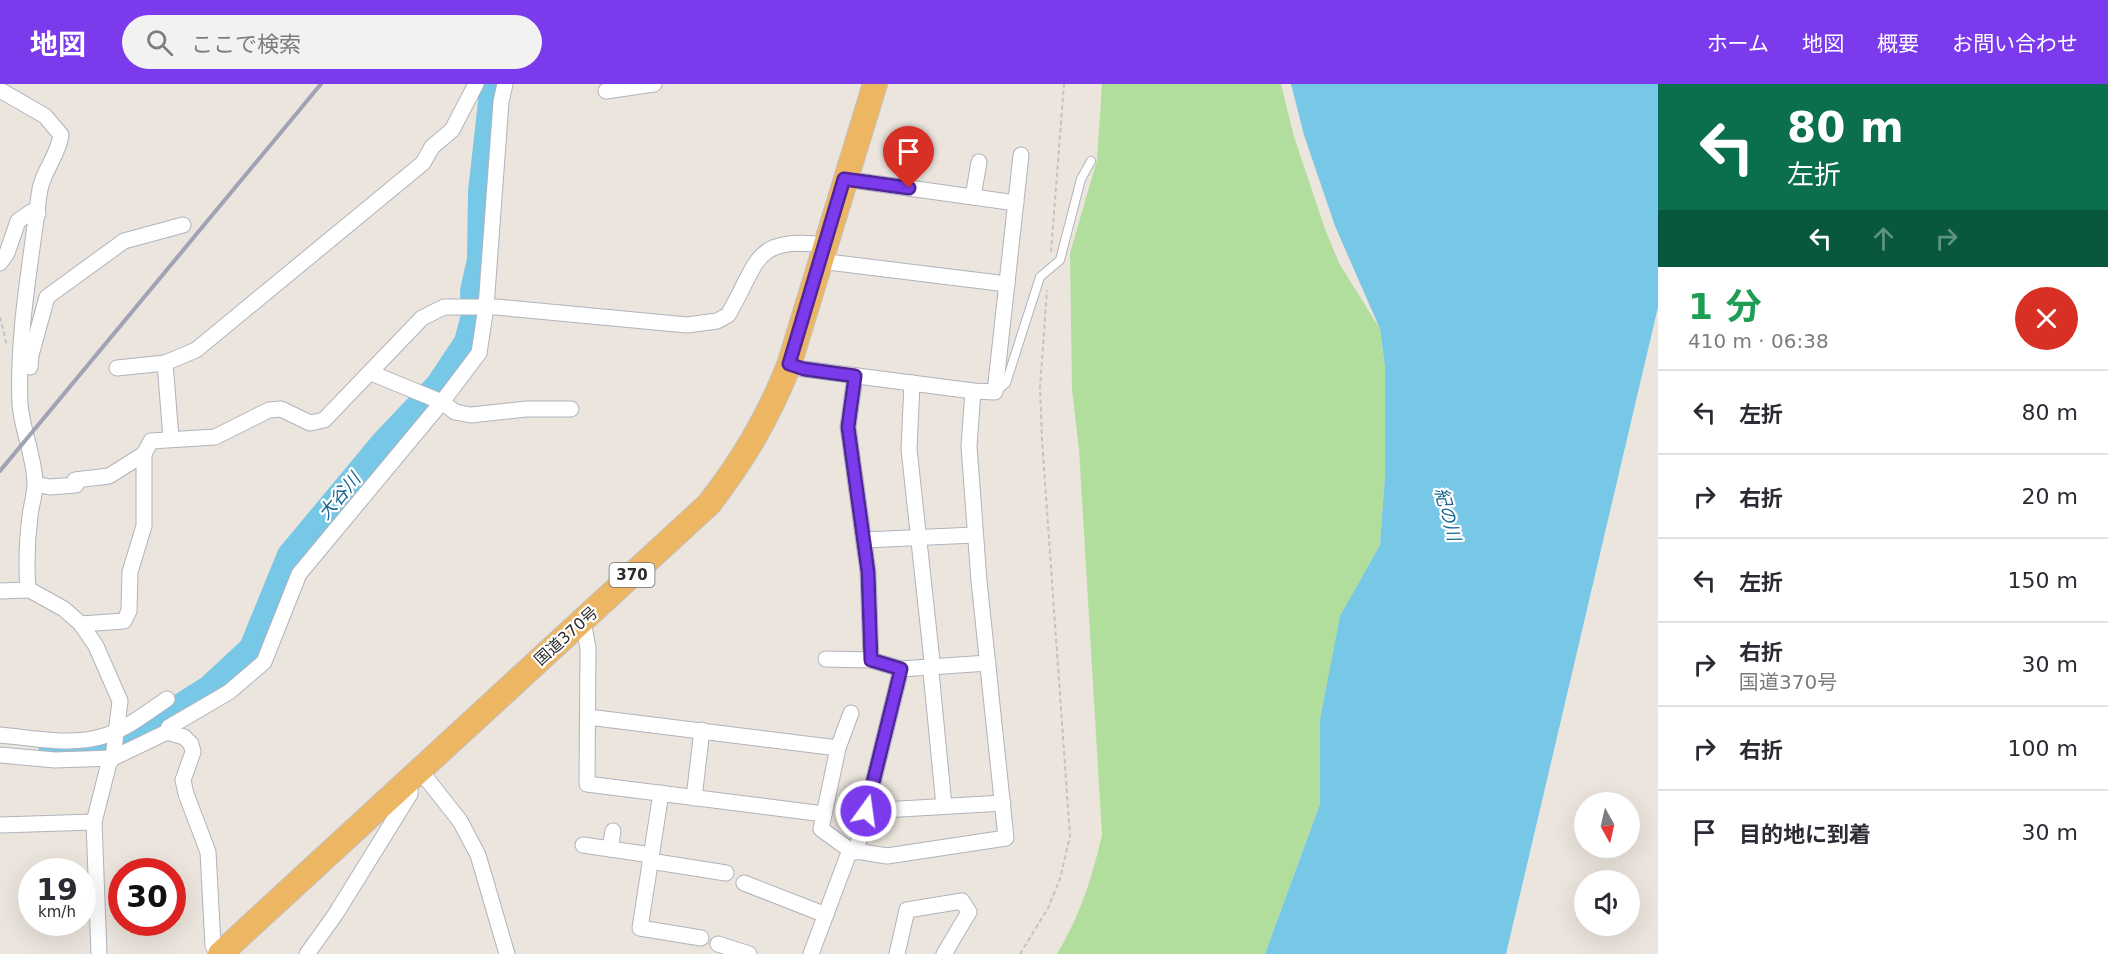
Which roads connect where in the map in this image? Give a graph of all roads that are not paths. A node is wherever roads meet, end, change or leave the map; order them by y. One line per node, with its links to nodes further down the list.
1 (476, 84): 19 (street)
2 (505, 84): 18 (street)
3 (654, 84): 6 (street)
4 (875, 84): 10 (highway, 国道370号 / 370)
5 (0, 90): 13 (street)
6 (606, 91)
7 (1021, 155): 12 (street)
8 (1091, 161): 26 (lane)
9 (979, 162): 11 (street)
10 (844, 179): 11 (street); 15 (highway, 国道370号 / 370)
11 (973, 197): 12 (street)
12 (1016, 203): 17 (street)
13 (38, 214): 16 (street); 29 (street)
14 (183, 225): 29 (street)
15 (822, 253): 17 (street); 18 (street); 20 (highway, 国道370号 / 370)
16 (0, 263)
17 (1007, 284): 26 (street)
18 (478, 307): 22 (street); 27 (street)
19 (165, 363): 21 (street); 30 (street)
20 (789, 364): 23 (street); 38 (highway, 国道370号 / 370)
21 (117, 368)
22 (371, 374): 27 (street); 30 (street)
23 (855, 376): 24 (street); 35 (street)
24 (912, 383): 25 (street); 34 (street)
25 (973, 391): 26 (street); 33 (street)
26 (995, 392)
27 (442, 402): 28 (street); 49 (street)
28 (571, 409)
29 (23, 428): 32 (street)
30 (171, 438): 31 (street)
31 (144, 454): 32 (street); 39 (street)
32 (35, 484): 36 (street)
33 (975, 535): 34 (street); 42 (street)
34 (920, 537): 35 (street); 43 (street)
35 (864, 540): 41 (street)
36 (29, 590): 37 (street); 39 (street)
37 (0, 591)
38 (583, 621): 47 (street); 54 (highway, 国道370号 / 370)
39 (81, 624): 51 (street)
40 (826, 659): 41 (street)
41 (871, 660): 44 (street)
42 (988, 663): 43 (street); 57 (street)
43 (932, 667): 44 (street); 58 (street)
44 (901, 669): 59 (street)
45 (167, 699): 51 (street)
46 (851, 713): 52 (street)
47 (588, 717): 48 (street); 55 (street)
48 (702, 730): 52 (street); 56 (street)
49 (167, 732): 51 (street); 74 (street)
50 (0, 735): 51 (street)
51 (114, 744): 53 (street); 61 (street)
52 (838, 748): 60 (street)
53 (0, 755)
54 (415, 774): 74 (highway, 国道370号 / 370); 75 (street); 76 (street)
55 (661, 794): 56 (street); 67 (street)
56 (694, 798): 60 (street)
57 (1003, 803): 58 (street); 66 (street)
58 (944, 806): 59 (street)
59 (866, 811): 66 (street)
60 (824, 814): 66 (street)
61 (94, 822): 62 (street); 73 (street)
62 (0, 825)
63 (613, 831): 65 (street)
64 (583, 845): 65 (street)
65 (610, 849): 67 (street)
66 (853, 851): 70 (street)
67 (651, 858): 68 (street); 71 (street)
68 (726, 873)
69 (744, 884): 70 (street)
70 (826, 915): 78 (street)
71 (701, 938)
72 (718, 944): 77 (street)
73 (99, 954)
74 (220, 954)
75 (307, 954)
76 (507, 954)
77 (749, 954)
78 (811, 954)
79 (897, 954): 80 (street)
80 (944, 954)

